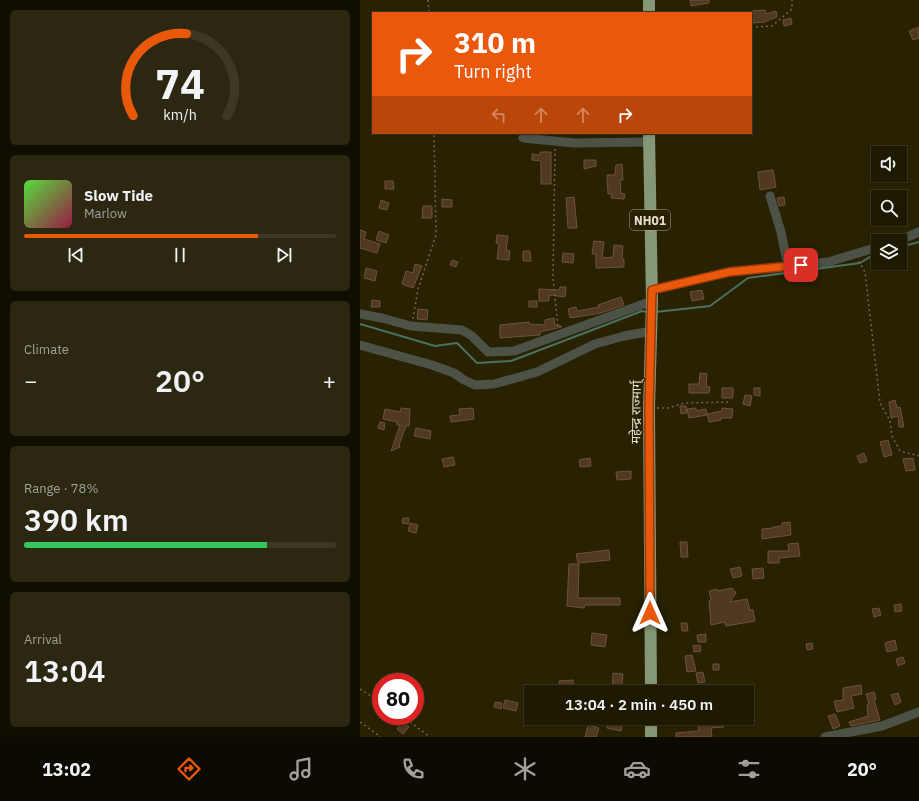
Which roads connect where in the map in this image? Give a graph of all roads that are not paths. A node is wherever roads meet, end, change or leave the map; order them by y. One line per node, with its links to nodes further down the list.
1 (649, 0): 2 (highway)
2 (649, 12)
3 (523, 138): 4 (street)
4 (649, 138): 10 (highway, महेन्द्र राज्मार्ग् / NH01)
5 (770, 196): 9 (street)
6 (919, 232): 7 (street)
7 (907, 237)
8 (871, 249): 9 (street)
9 (788, 267): 10 (street)
10 (652, 299): 11 (street); 12 (highway, महेन्द्र राज्मार्ग् / NH01)
11 (360, 314)
12 (652, 328): 13 (street); 14 (highway, महेन्द्र राज्मार्ग् / NH01)
13 (360, 345)
14 (651, 685)
15 (919, 712): 18 (street)
16 (651, 725): 17 (highway)
17 (651, 737)
18 (824, 737)

